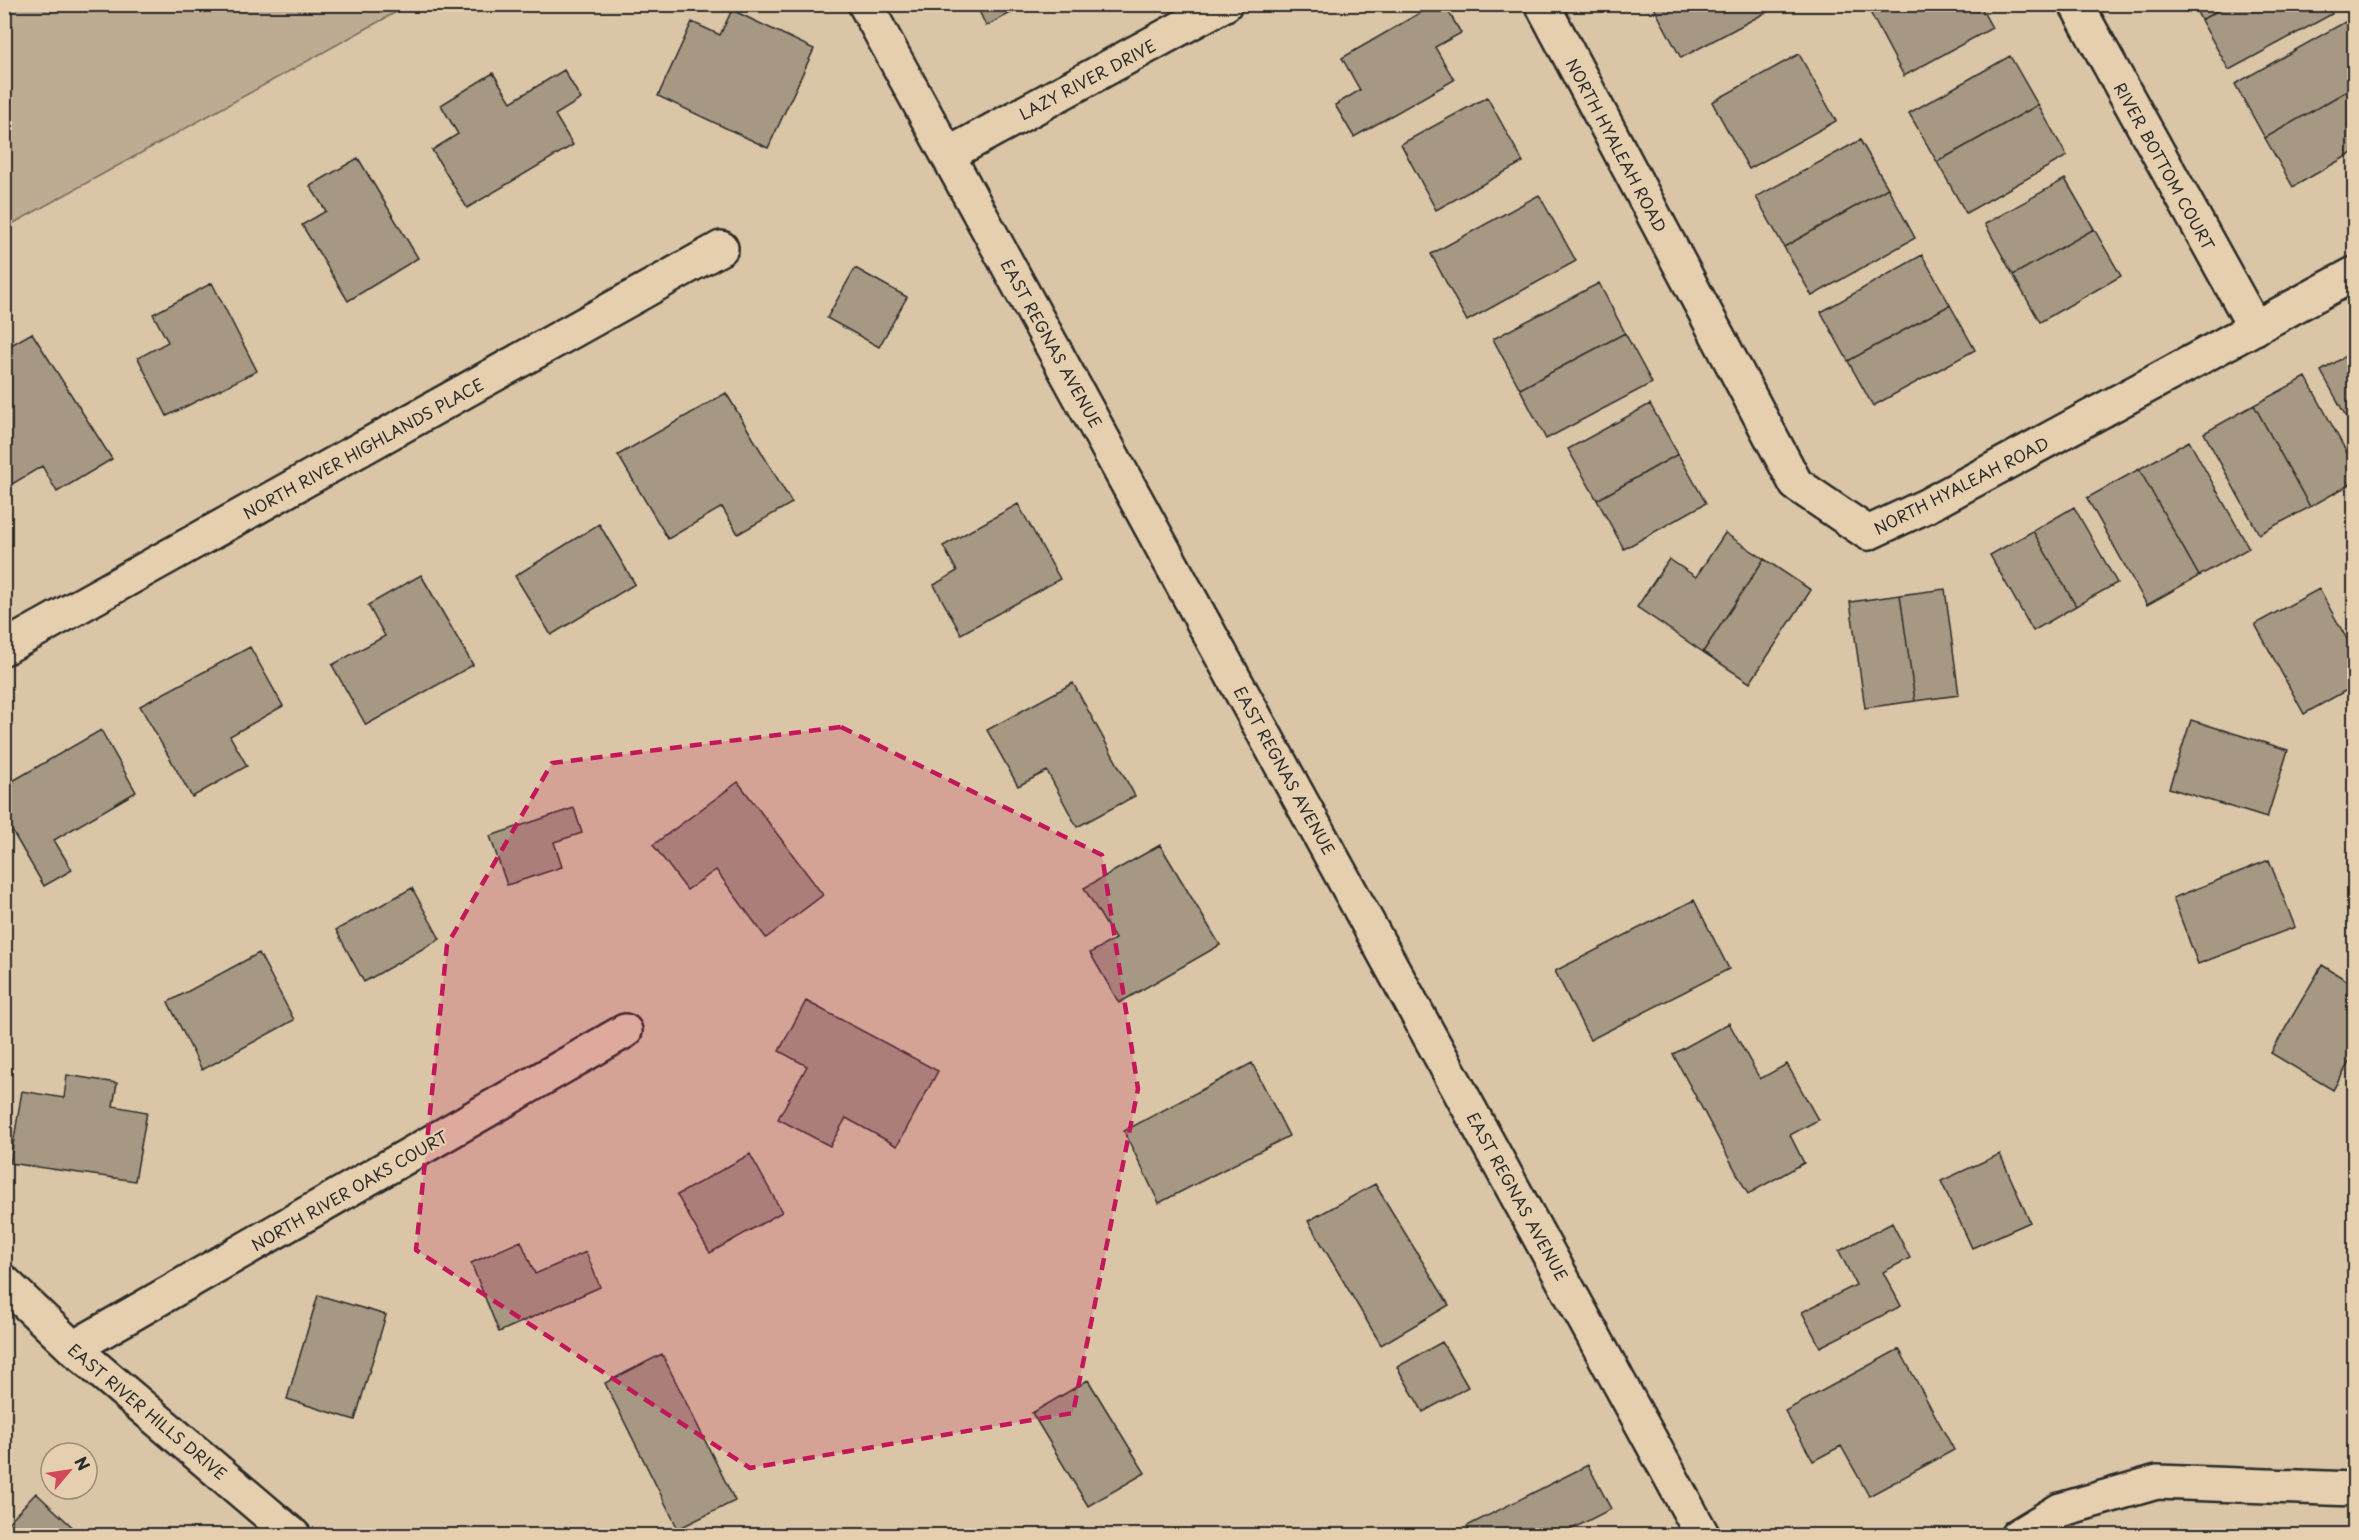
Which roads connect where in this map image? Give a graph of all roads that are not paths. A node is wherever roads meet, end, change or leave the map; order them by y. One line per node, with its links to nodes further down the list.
1 (865, 4): 5 (street, EAST REGNAS AVENUE)
2 (1225, 4): 5 (street, LAZY RIVER DRIVE)
3 (1542, 4): 8 (street, NORTH HYALEAH ROAD)
4 (2076, 4): 8 (street, RIVER BOTTOM COURT)
5 (949, 154): 15 (street, EAST REGNAS AVENUE)
6 (721, 249): 9 (street, NORTH RIVER HIGHLANDS PLACE)
7 (2355, 274): 8 (street, NORTH HYALEAH ROAD)
8 (2254, 328)
9 (4, 648)
10 (625, 1031): 12 (street, NORTH RIVER OAKS COURT)
11 (4, 1282): 12 (street, EAST RIVER HILLS DRIVE)
12 (73, 1348): 14 (street, EAST RIVER HILLS DRIVE)
13 (2355, 1489): 16 (street)
14 (294, 1536)
15 (1703, 1536)
16 (2016, 1536)

